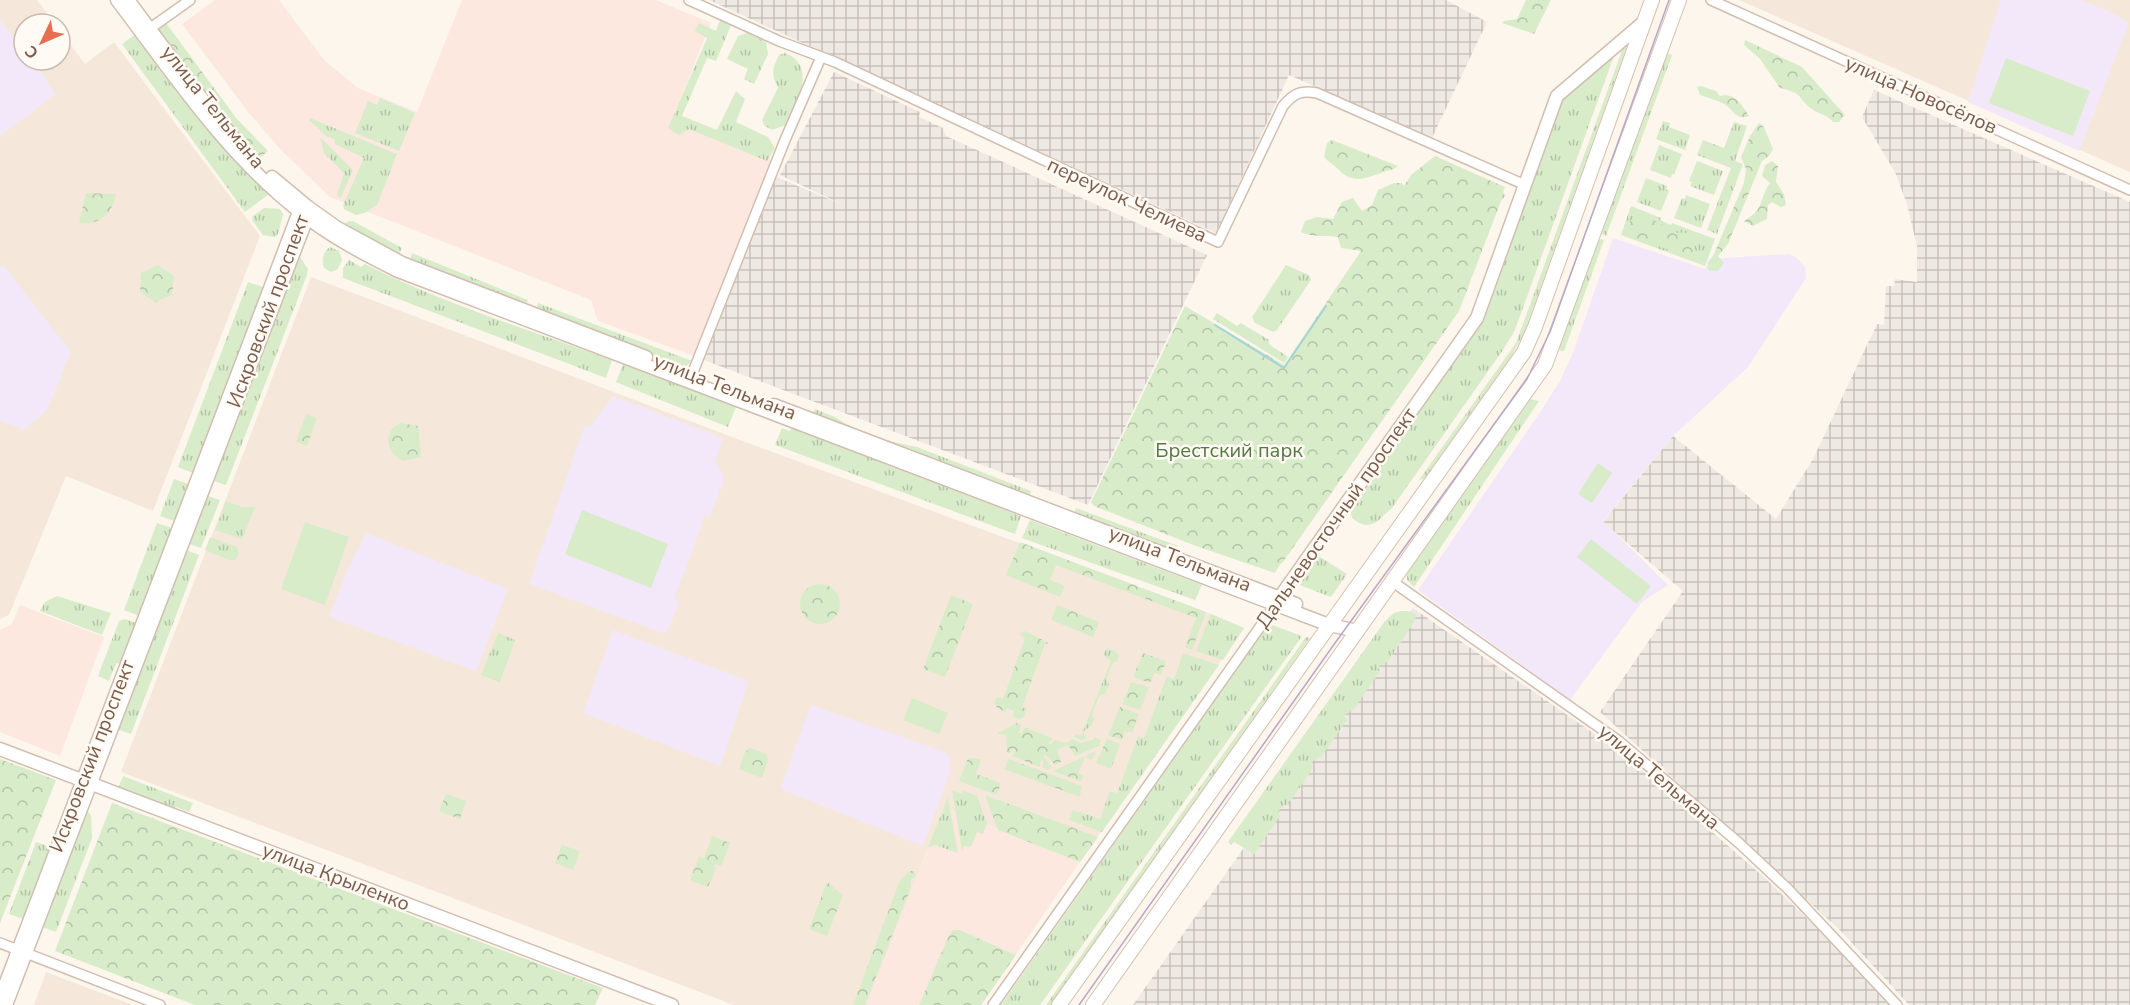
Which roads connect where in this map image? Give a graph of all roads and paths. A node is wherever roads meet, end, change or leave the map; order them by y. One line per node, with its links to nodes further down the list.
1 (117, 0): 9 (street, улица Тельмана)
2 (128, 0): 9 (street, улица Тельмана)
3 (190, 0): 9 (street)
4 (689, 0): 10 (street, переулок Челиева)
5 (1652, 0): 8 (main road)
6 (1679, 0): 15 (main road)
7 (1711, 0): 12 (street, улица Новосёлов)
8 (1645, 21): 11 (street, Дальневосточный проспект); 17 (main road)
9 (146, 31): 13 (street, улица Тельмана)
10 (821, 57): 11 (street, переулок Челиева); 14 (street)
11 (1525, 185): 16 (street, Дальневосточный проспект)
12 (2130, 190)
13 (305, 212): 14 (street, улица Тельмана); 20 (street, Искровский проспект)
14 (691, 378): 16 (street, улица Тельмана)
15 (1393, 582): 18 (main road); 30 (street, улица Тельмана)
16 (1278, 601): 17 (street, улица Тельмана); 27 (street, Дальневосточный проспект)
17 (1331, 622): 18 (street, улица Тельмана); 28 (main road)
18 (1358, 631): 29 (main road)
19 (0, 749): 20 (street, улица Крыленко)
20 (86, 782): 22 (street, Искровский проспект); 26 (street, улица Крыленко)
21 (0, 943): 22 (street)
22 (22, 952): 23 (street, Искровский проспект); 24 (street, Искровский проспект); 25 (street)
23 (0, 998)
24 (6, 1005)
25 (160, 1005)
26 (672, 1005)
27 (993, 1005)
28 (1059, 1005)
29 (1093, 1005)
30 (1897, 1005)

